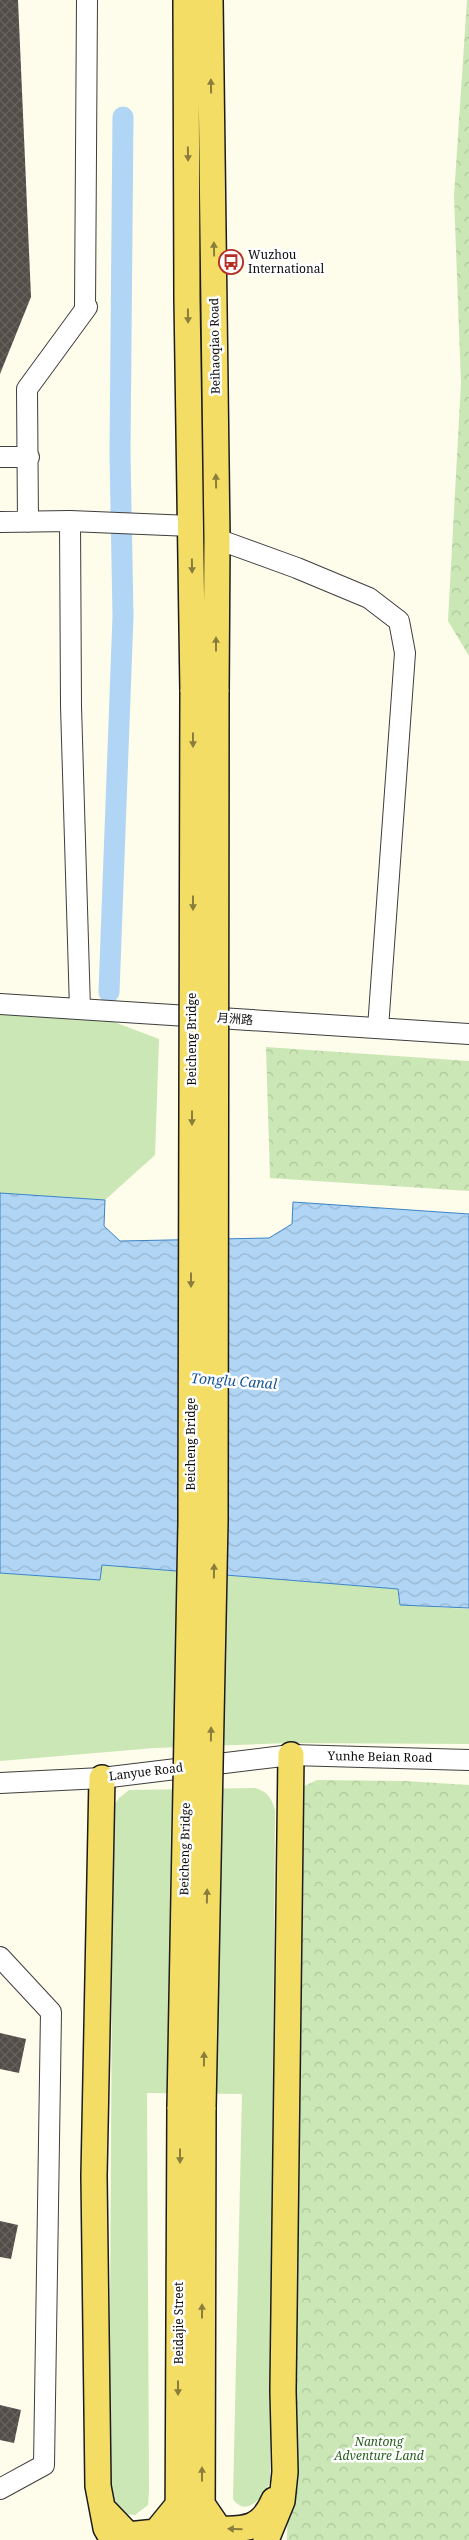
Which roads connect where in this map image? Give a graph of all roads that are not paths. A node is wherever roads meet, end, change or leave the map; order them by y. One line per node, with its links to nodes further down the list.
1 (87, 0): 5 (street)
2 (186, 0): 9 (main road, one-way to 9)
3 (210, 0): 10 (main road, Beihaoqiao Road, one-way to 3)
4 (0, 457): 5 (street)
5 (28, 457): 8 (street)
6 (70, 521): 8 (street); 9 (street); 13 (street)
7 (0, 522): 8 (street)
8 (28, 522)
9 (191, 526): 11 (main road, one-way to 11)
10 (217, 539): 11 (main road, Beihaoqiao Road, one-way to 10); 14 (street)
11 (205, 692): 21 (main road, Beicheng Bridge, bridge)
12 (0, 1004): 13 (street, 月洲路)
13 (80, 1009): 14 (street, 月洲路)
14 (378, 1028): 15 (street, 月洲路)
15 (469, 1034)
16 (291, 1755): 17 (street, Yunhe Beian Road); 18 (street, Lanyue Road); 22 (main road)
17 (469, 1760)
18 (102, 1778): 19 (street, Lanyue Road); 25 (main road)
19 (0, 1783)
20 (0, 1957): 23 (street)
21 (191, 2107): 24 (main road, Beidajie Street)
22 (285, 2472): 24 (main road, one-way to 24); 29 (main road)
23 (0, 2489)
24 (190, 2505): 25 (main road); 27 (main road, Beidajie Street); 28 (main road, Beidajie Street)
25 (101, 2507): 26 (main road)
26 (113, 2540)
27 (178, 2540)
28 (202, 2540)
29 (266, 2540)

